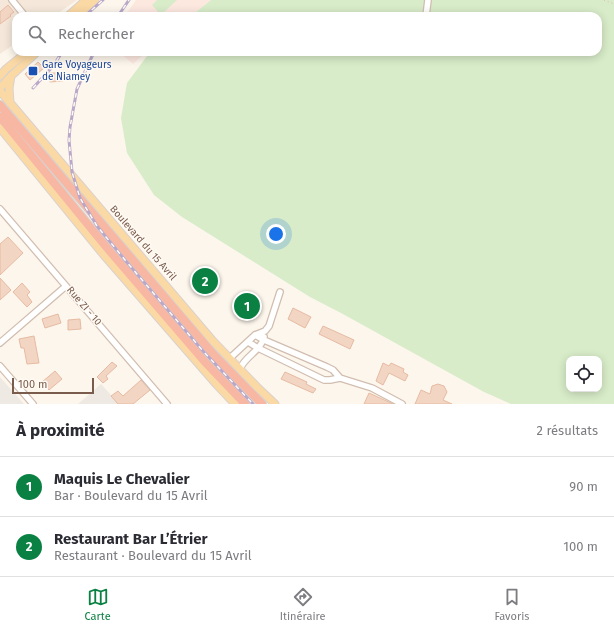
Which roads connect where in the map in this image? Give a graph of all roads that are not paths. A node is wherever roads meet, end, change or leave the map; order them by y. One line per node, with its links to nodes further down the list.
1 (12, 0): 5 (street)
2 (86, 0): 6 (main road)
3 (95, 0): 7 (main road)
4 (428, 0): 8 (street)
5 (22, 12)
6 (72, 12)
7 (82, 12)
8 (426, 12)
9 (24, 56): 11 (main road)
10 (31, 56): 11 (main road)
11 (17, 65): 12 (main road); 14 (main road)
12 (3, 70): 13 (main road)
13 (0, 76)
14 (11, 76): 15 (main road); 17 (main road)
15 (0, 88)
16 (0, 91): 17 (main road, Boulevard du 15 Avril)
17 (10, 103): 30 (main road, Boulevard du 15 Avril)
18 (0, 105): 38 (highway, Boulevard du 15 Avril)
19 (0, 117): 37 (highway)
20 (0, 128): 36 (main road)
21 (0, 209): 22 (street, Rue ZI - 10)
22 (66, 286): 28 (street); 35 (street, Rue ZI - 10)
23 (280, 292): 24 (street)
24 (265, 331): 25 (street); 26 (street)
25 (256, 335): 26 (street); 27 (street)
26 (264, 340): 29 (street); 33 (street)
27 (248, 342): 29 (street); 30 (street)
28 (0, 343)
29 (258, 348): 32 (street); 33 (street)
30 (230, 358): 32 (main road, Boulevard du 15 Avril)
31 (0, 366): 34 (street)
32 (240, 369): 39 (main road, Boulevard du 15 Avril)
33 (340, 378): 40 (street)
34 (33, 404)
35 (167, 404)
36 (236, 404)
37 (245, 404)
38 (262, 404)
39 (275, 404)
40 (402, 404)

